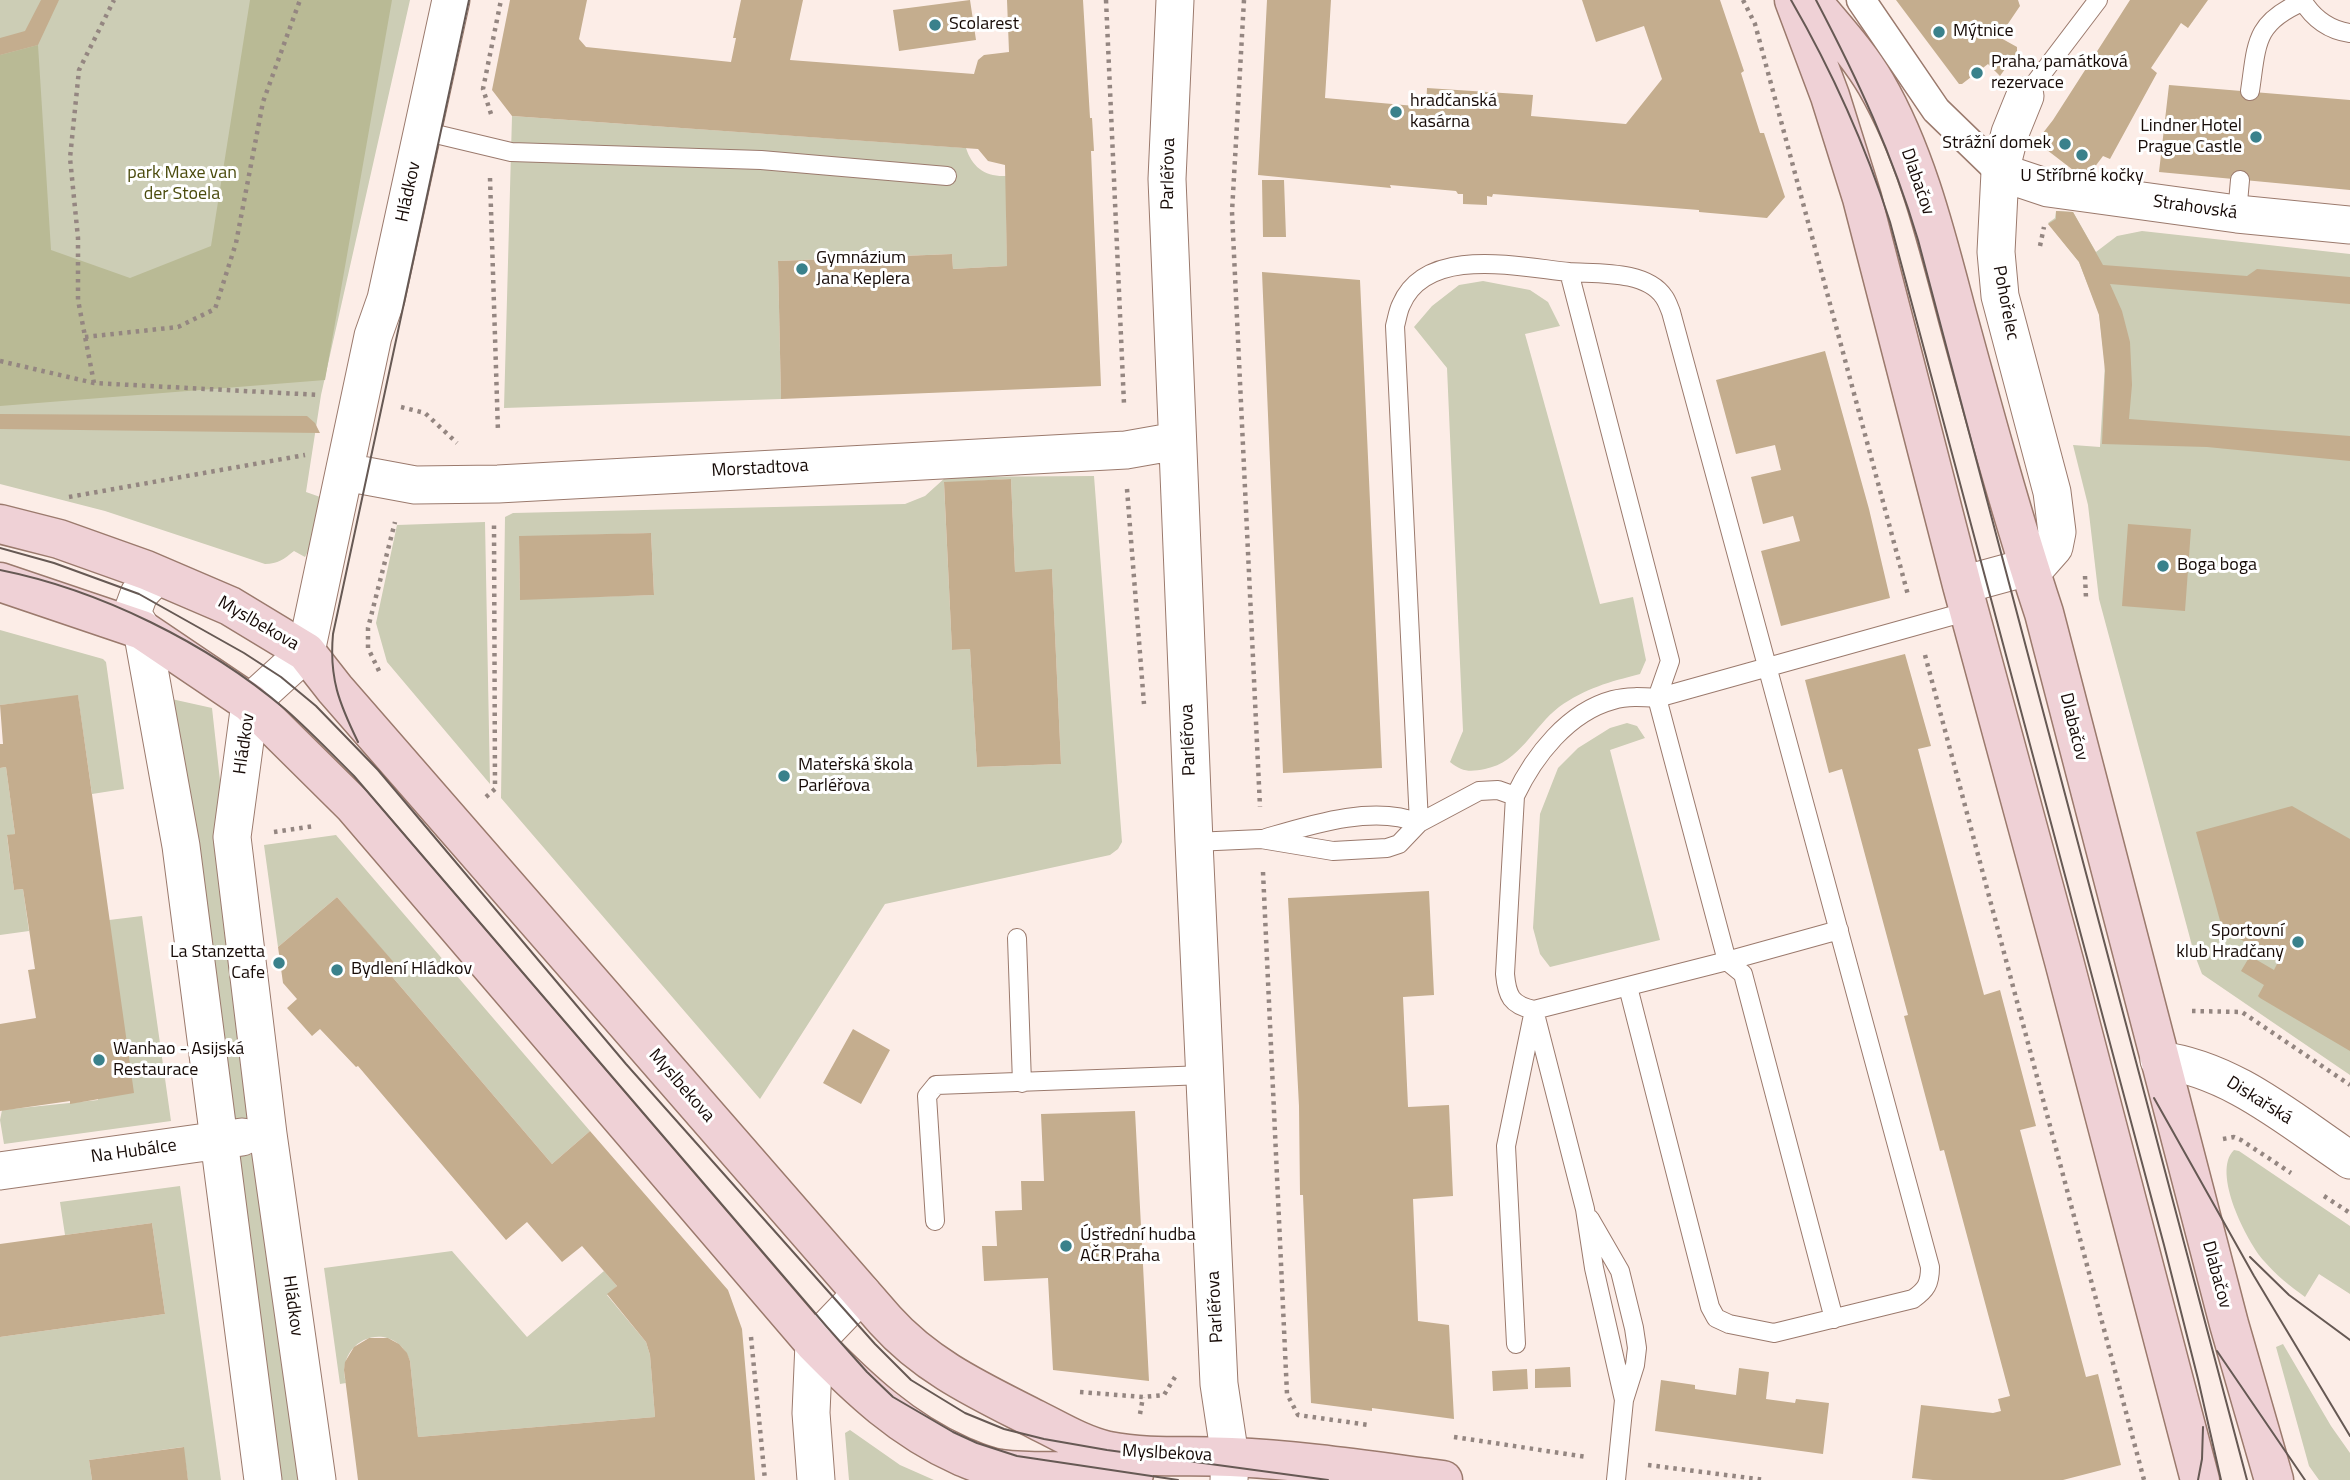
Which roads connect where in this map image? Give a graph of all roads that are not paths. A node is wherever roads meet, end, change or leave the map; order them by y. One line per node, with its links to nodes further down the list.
1 (451, 0): 11 (street, Hládkov)
2 (1175, 0): 16 (street, Parléřova)
3 (1794, 0): 22 (main road)
4 (1811, 0): 19 (main road, Dlabačov)
5 (1861, 0): 12 (street)
6 (2096, 1): 10 (lane)
7 (2302, 1): 8 (lane); 9 (lane)
8 (2350, 33)
9 (2250, 91)
10 (2028, 92): 12 (street, Pohořelec)
11 (423, 131): 13 (lane); 17 (street, Hládkov)
12 (2000, 172): 14 (street, Strahovská); 19 (street, Pohořelec)
13 (947, 176)
14 (2350, 225)
15 (1569, 272): 25 (lane); 26 (lane); 29 (lane)
16 (1177, 441): 17 (street, Morstadtova); 31 (street, Parléřova)
17 (345, 472): 24 (street, Hládkov)
18 (0, 524): 20 (main road, Myslbekova)
19 (2029, 568): 22 (street, Pohořelec); 37 (main road, Dlabačov)
20 (157, 575): 23 (street); 24 (main road, Myslbekova)
21 (0, 582): 23 (main road, Myslbekova)
22 (1965, 598): 25 (lane); 51 (main road)
23 (142, 630): 27 (main road, Myslbekova); 41 (street)
24 (306, 652): 27 (street, Hládkov); 46 (main road, Myslbekova)
25 (1769, 667): 26 (lane); 32 (lane)
26 (1657, 698): 28 (lane); 34 (lane)
27 (250, 704): 40 (street, Hládkov); 48 (main road, Myslbekova)
28 (1516, 796): 29 (lane); 36 (lane)
29 (1419, 823): 30 (lane); 30 (lane)
30 (1261, 839): 31 (lane)
31 (1194, 842): 38 (street, Parléřova)
32 (1839, 930): 34 (lane); 47 (lane)
33 (1017, 938): 39 (lane)
34 (1727, 961): 35 (lane); 47 (lane)
35 (1628, 986): 36 (lane); 47 (lane)
36 (1534, 1010): 44 (lane); 49 (lane)
37 (2159, 1060): 42 (street, Diskařská); 61 (main road, Dlabačov)
38 (1205, 1075): 39 (lane); 52 (street, Parléřova)
39 (1021, 1083): 45 (lane)
40 (268, 1134): 41 (street, Na Hubálce); 55 (street, Hládkov)
41 (219, 1140): 43 (street, Na Hubálce); 54 (street)
42 (2350, 1160)
43 (0, 1171)
44 (1585, 1209): 50 (lane); 50 (lane)
45 (935, 1221)
46 (862, 1293): 48 (street); 52 (main road, Myslbekova)
47 (1835, 1320)
48 (814, 1343): 56 (street); 57 (main road, Myslbekova)
49 (1516, 1344)
50 (1624, 1401): 53 (lane)
51 (2189, 1438): 59 (main road); 60 (main road)
52 (1230, 1468): 58 (main road, Myslbekova)
53 (1617, 1471)
54 (263, 1480)
55 (317, 1480)
56 (816, 1480)
57 (1171, 1480)
58 (1443, 1480)
59 (2192, 1480)
60 (2200, 1480)
61 (2274, 1480)

